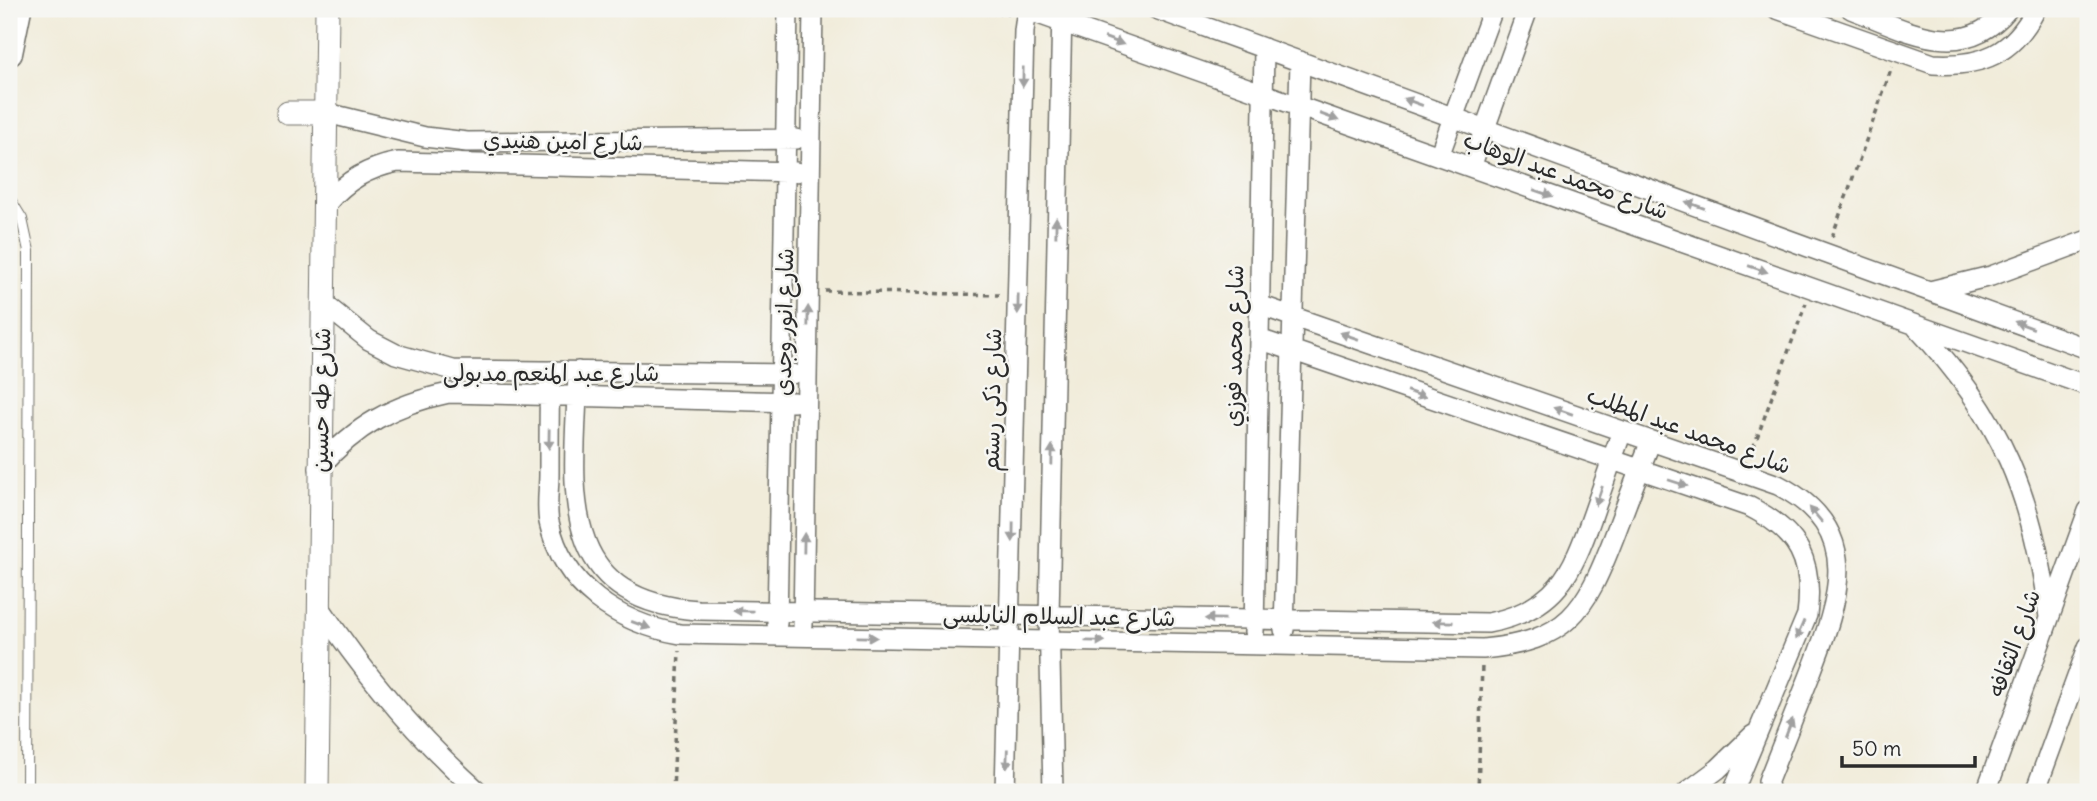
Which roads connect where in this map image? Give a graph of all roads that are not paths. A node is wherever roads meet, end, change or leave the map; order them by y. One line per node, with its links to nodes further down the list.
1 (18, 9): 15 (main road)
2 (327, 9): 20 (street, شارع طه حسين)
3 (788, 9): 23 (street, شارع انور وجدى)
4 (813, 9): 24 (street, شارع انور وجدى)
5 (1156, 9): 14 (street, شارع محمد عبد الوهاب)
6 (1493, 9): 21 (street)
7 (1528, 9): 22 (street)
8 (1777, 9): 11 (street)
9 (1851, 9): 10 (street)
10 (2008, 9)
11 (2036, 9)
12 (1027, 11): 13 (street, شارع محمد عبد الوهاب); 58 (street, شارع ذكى رستم, one-way to 58)
13 (1061, 15): 17 (street, شارع محمد عبد الوهاب, one-way to 17); 59 (street, one-way to 13)
14 (1264, 48): 16 (street, شارع محمد عبد الوهاب); 17 (street, شارع محمد فوزي)
15 (9, 53)
16 (1300, 61): 18 (street); 21 (street, شارع محمد عبد الوهاب, one-way to 16)
17 (1263, 94): 18 (street, شارع محمد عبد الوهاب); 34 (street, شارع محمد فوزي)
18 (1298, 106): 25 (street, شارع محمد عبد الوهاب, one-way to 25); 35 (street)
19 (288, 113): 20 (street)
20 (327, 113): 23 (street, شارع امين هنيدي); 30 (street, شارع طه حسين)
21 (1453, 117): 22 (street, شارع محمد عبد الوهاب); 25 (street)
22 (1485, 128): 26 (street); 32 (street, شارع محمد عبد الوهاب, one-way to 22)
23 (786, 139): 24 (street, شارع امين هنيدي); 27 (street, شارع انور وجدى)
24 (811, 139): 28 (street, شارع انور وجدى)
25 (1439, 156): 26 (street, شارع محمد عبد الوهاب)
26 (1471, 167): 36 (street, شارع محمد عبد الوهاب, one-way to 36)
27 (786, 172): 28 (street, شارع امين هنيدي); 30 (street, شارع امين هنيدي); 42 (street, شارع انور وجدى)
28 (811, 172): 43 (street, شارع انور وجدى, one-way to 28)
29 (9, 198): 71 (lane)
30 (327, 203): 33 (street, شارع طه حسين)
31 (2088, 240): 32 (street)
32 (1929, 291): 38 (street, شارع محمد عبد الوهاب, one-way to 32)
33 (323, 303): 40 (street, شارع عبد المنعم مدبولى); 52 (street, شارع طه حسين)
34 (1259, 305): 35 (street, شارع محمد عبد المطلب); 37 (street, شارع محمد فوزي)
35 (1292, 316): 39 (street); 49 (street, شارع محمد عبد المطلب, one-way to 35)
36 (1914, 324): 44 (street, شارع محمد عبد الوهاب); 60 (street)
37 (1259, 340): 39 (street); 61 (street, شارع محمد فوزي)
38 (2088, 349)
39 (1291, 351): 51 (street, one-way to 51); 62 (street)
40 (550, 371): 41 (street, شارع عبد المنعم مدبولى); 45 (street, شارع عبد السلام النابلسى)
41 (578, 371): 42 (street, شارع عبد المنعم مدبولى); 46 (street, شارع عبد السلام النابلسى)
42 (782, 373): 43 (street, شارع عبد المنعم مدبولى); 47 (street, شارع انور وجدى)
43 (807, 374): 48 (street, شارع انور وجدى)
44 (2088, 386)
45 (550, 396): 46 (street, شارع عبد المنعم مدبولى); 52 (street, شارع عبد المنعم مدبولى); 63 (street, شارع عبد السلام النابلسى, one-way to 63)
46 (577, 396): 47 (street, شارع عبد المنعم مدبولى); 56 (street, شارع عبد السلام النابلسى, one-way to 46)
47 (782, 401): 48 (street, شارع عبد المنعم مدبولى); 56 (street, شارع انور وجدى)
48 (807, 402): 57 (street, شارع انور وجدى, one-way to 48)
49 (1622, 431): 50 (street, شارع محمد عبد المطلب); 51 (street, شارع عبد السلام النابلسى)
50 (1651, 441): 53 (street, شارع عبد السلام النابلسى); 78 (street, شارع محمد عبد المطلب, one-way to 50)
51 (1611, 461): 53 (street); 62 (street, شارع عبد السلام النابلسى, one-way to 62)
52 (319, 468): 55 (street, شارع طه حسين)
53 (1639, 471): 68 (street, شارع عبد السلام النابلسى); 70 (street, one-way to 70)
54 (2088, 511): 60 (street, شارع الثقافه)
55 (319, 606): 72 (street, شارع طه حسين); 73 (street)
56 (778, 611): 57 (street, شارع عبد السلام النابلسى); 63 (street, شارع انور وجدى)
57 (803, 612): 58 (street, شارع عبد السلام النابلسى); 64 (street, شارع انور وجدى)
58 (1011, 615): 59 (street, شارع عبد السلام النابلسى); 65 (street, شارع ذكى رستم)
59 (1049, 616): 61 (street, شارع عبد السلام النابلسى, one-way to 59); 66 (street)
60 (2049, 617): 79 (street, شارع الثقافه)
61 (1254, 619): 62 (street, شارع عبد السلام النابلسى); 67 (street, شارع محمد فوزي)
62 (1284, 620): 68 (street)
63 (777, 636): 64 (street, شارع عبد السلام النابلسى)
64 (803, 636): 65 (street, شارع عبد السلام النابلسى, one-way to 65)
65 (1011, 640): 66 (street, شارع عبد السلام النابلسى); 74 (street, شارع ذكى رستم, one-way to 74)
66 (1049, 640): 67 (street, شارع عبد السلام النابلسى, one-way to 67); 75 (street)
67 (1254, 644): 68 (street, شارع عبد السلام النابلسى)
68 (1284, 645)
69 (2088, 647): 80 (street)
70 (1758, 729): 76 (street); 77 (street)
71 (27, 792)
72 (317, 792)
73 (479, 792)
74 (1005, 792)
75 (1053, 792)
76 (1688, 792)
77 (1733, 792)
78 (1769, 792)
79 (1986, 792)
80 (2035, 792)

